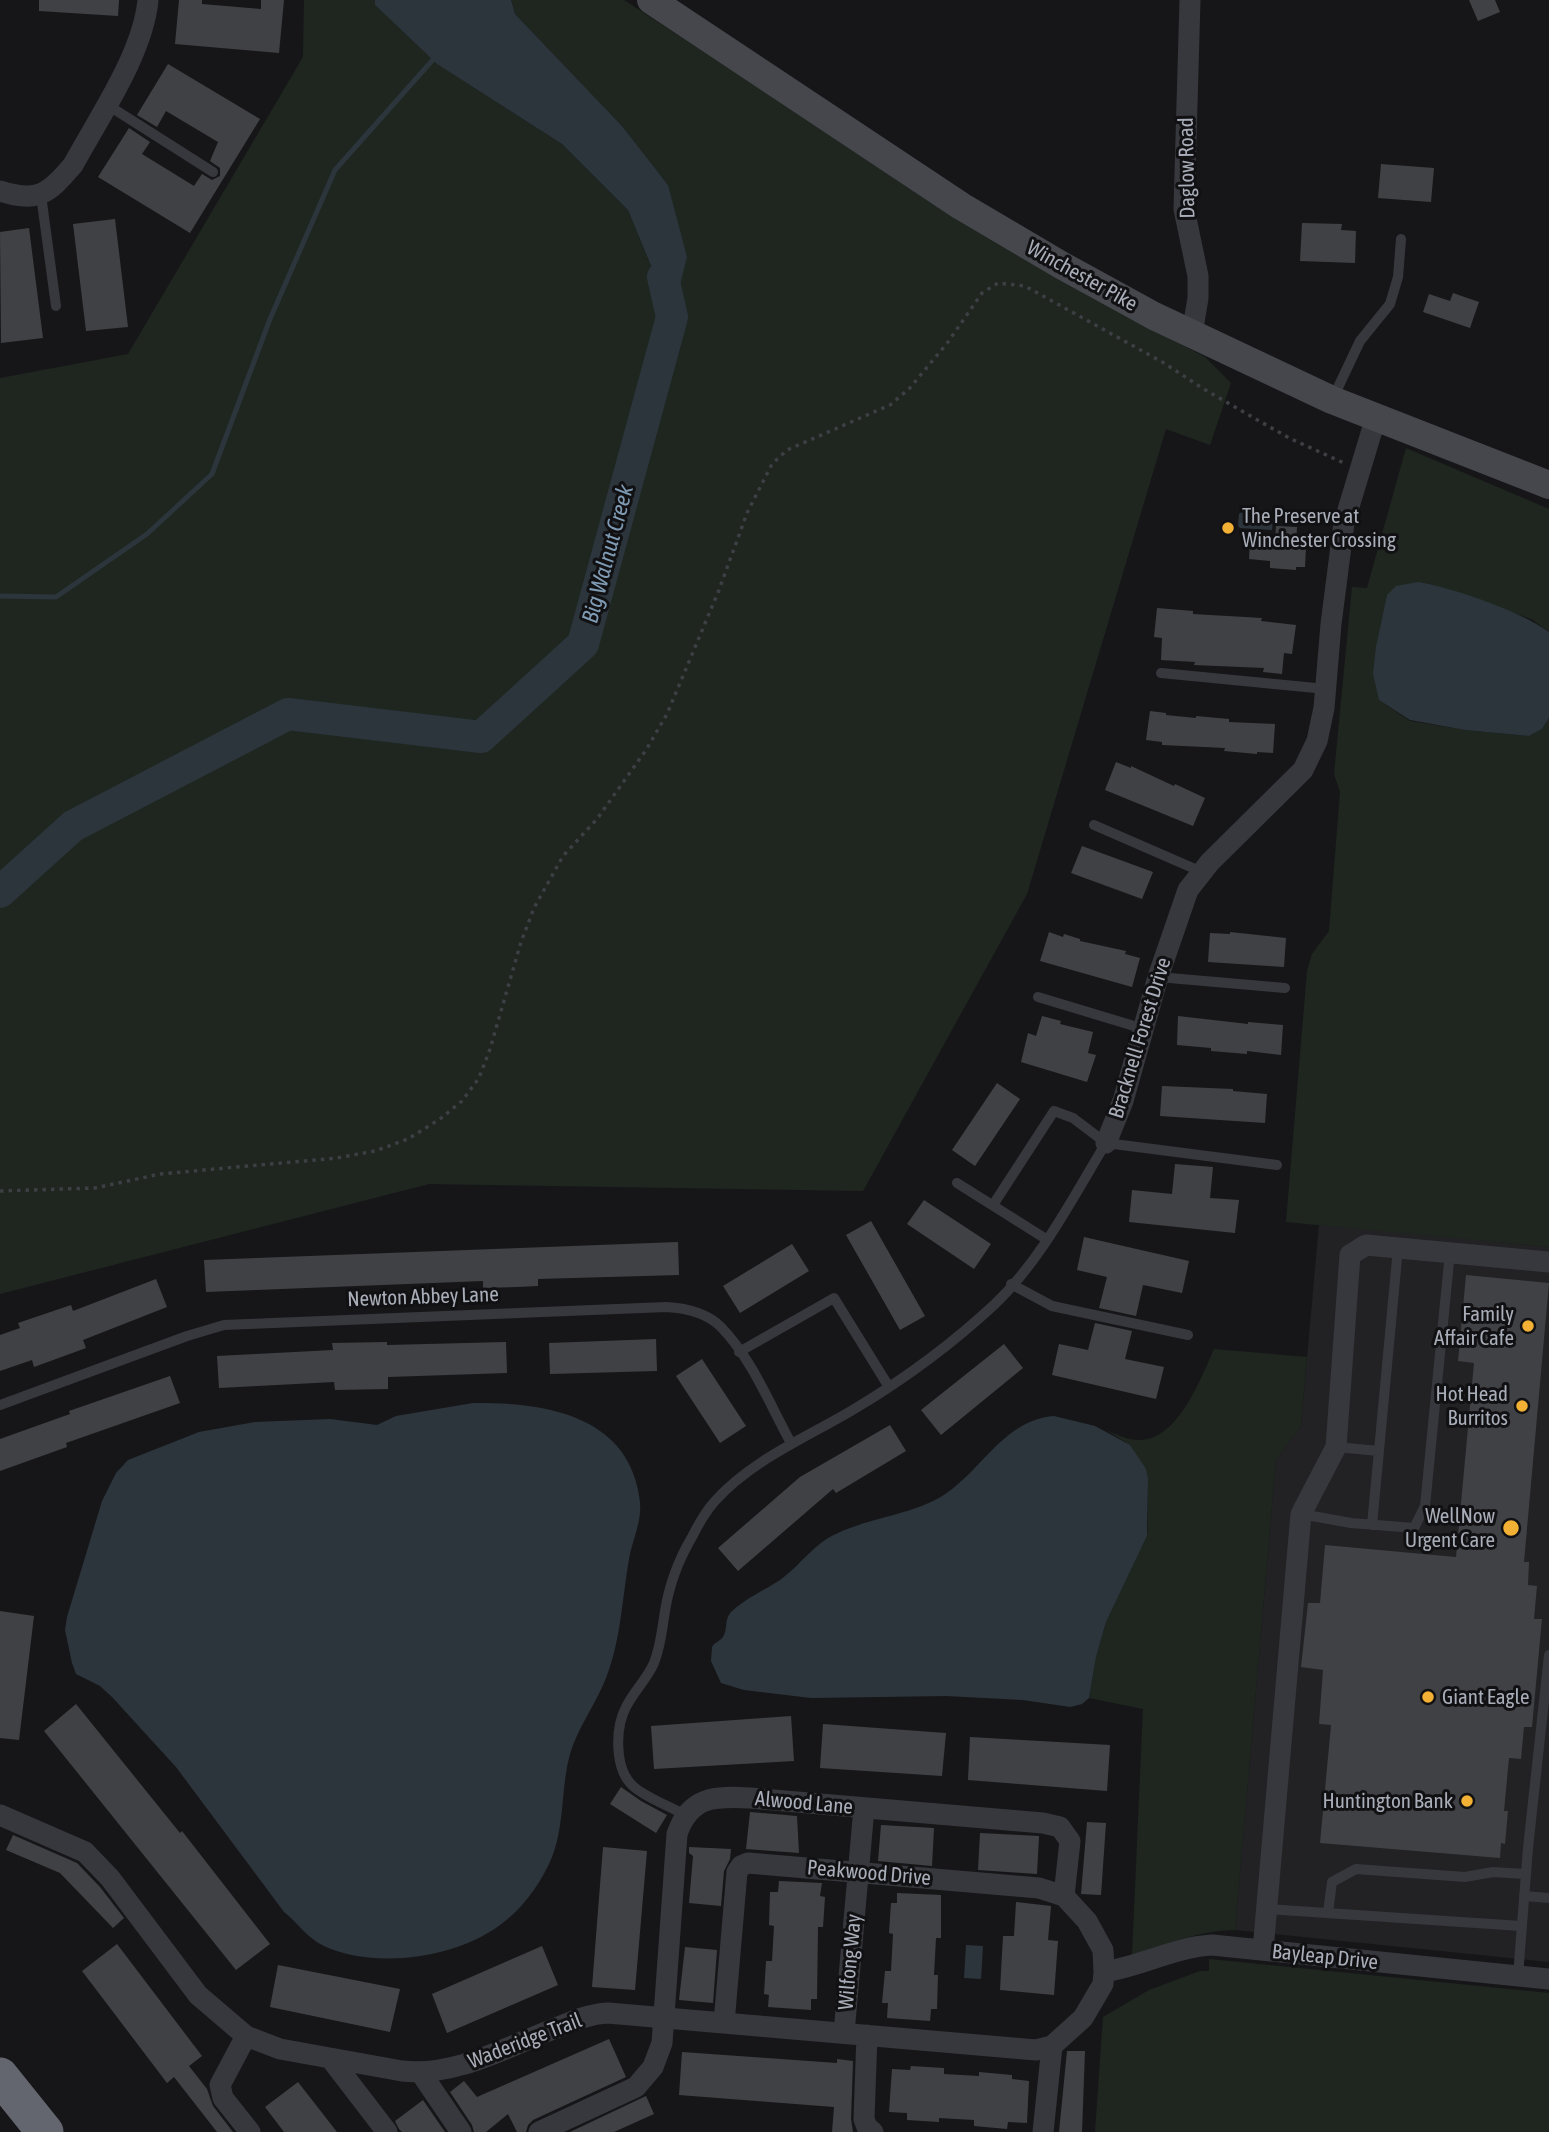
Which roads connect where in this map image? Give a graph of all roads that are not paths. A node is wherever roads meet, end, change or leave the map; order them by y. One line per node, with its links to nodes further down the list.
1 (148, 0): 4 (street)
2 (651, 0): 10 (main road, Winchester Pike)
3 (1190, 0): 10 (street, Daglow Road)
4 (106, 104): 5 (lane); 7 (street)
5 (213, 172)
6 (0, 191): 7 (street)
7 (41, 195): 9 (lane)
8 (1401, 239): 11 (lane)
9 (56, 306)
10 (1192, 334): 11 (main road, Winchester Pike)
11 (1332, 400): 12 (main road, Winchester Pike)
12 (1376, 417): 13 (main road, Winchester Pike); 15 (street, Bracknell Forest Drive)
13 (1549, 485)
14 (1161, 673): 15 (lane)
15 (1326, 689): 17 (street, Bracknell Forest Drive)
16 (1094, 825): 17 (lane)
17 (1202, 872): 18 (street, Bracknell Forest Drive)
18 (1158, 977): 19 (lane); 21 (street, Bracknell Forest Drive)
19 (1285, 988)
20 (1038, 997): 21 (lane)
21 (1144, 1028): 22 (street, Bracknell Forest Drive)
22 (1106, 1143): 23 (lane); 25 (lane); 26 (lane, Bracknell Forest Drive)
23 (1277, 1165)
24 (957, 1183): 25 (lane)
25 (992, 1205): 26 (lane)
26 (1046, 1239): 30 (lane, Bracknell Forest Drive)
27 (1398, 1248): 28 (street); 36 (street); 37 (lane)
28 (1450, 1252): 29 (street); 39 (lane)
29 (1549, 1262)
30 (1011, 1284): 31 (lane); 33 (lane, Bracknell Forest Drive)
31 (1188, 1335)
32 (739, 1352): 33 (lane); 34 (lane, Newton Abbey Lane); 35 (lane, Newton Abbey Lane)
33 (889, 1387): 35 (lane, Bracknell Forest Drive)
34 (0, 1405)
35 (791, 1443): 43 (lane, Bracknell Forest Drive)
36 (1336, 1447): 37 (lane); 38 (street)
37 (1380, 1451): 39 (lane)
38 (1301, 1514): 39 (lane); 49 (street)
39 (1372, 1525)
40 (1549, 1656): 45 (lane)
41 (864, 1808): 43 (street, Alwood Lane); 44 (street, Wilfong Way); 46 (street, Alwood Lane)
42 (0, 1815): 60 (street, Waderidge Trail)
43 (685, 1815): 56 (street)
44 (858, 1873): 46 (street, Peakwood Drive); 57 (street, Peakwood Drive); 58 (street, Wilfong Way)
45 (1525, 1874): 47 (lane); 50 (lane)
46 (1064, 1895): 53 (street)
47 (1524, 1896): 48 (lane); 51 (lane)
48 (1549, 1898)
49 (1267, 1909): 50 (lane); 52 (street)
50 (1328, 1912): 51 (lane)
51 (1521, 1926): 54 (lane)
52 (1263, 1950): 53 (street, Bayleap Drive); 54 (street, Bayleap Drive)
53 (1104, 1972): 61 (street)
54 (1518, 1976): 55 (street, Bayleap Drive)
55 (1549, 1979)
56 (663, 2018): 57 (street, Waderidge Trail); 63 (street, Waderidge Trail); 69 (street)
57 (724, 2023): 58 (street, Waderidge Trail)
58 (844, 2033): 59 (street, Waderidge Trail)
59 (867, 2035): 61 (street, Waderidge Trail); 70 (street)
60 (246, 2036): 62 (street, Waderidge Trail); 66 (street)
61 (1052, 2046): 71 (street)
62 (331, 2059): 63 (street, Waderidge Trail); 67 (street)
63 (421, 2073): 68 (street)
64 (0, 2076): 65 (highway)
65 (45, 2132)
66 (250, 2132)
67 (387, 2132)
68 (461, 2132)
69 (539, 2132)
70 (873, 2132)
71 (1044, 2132)

